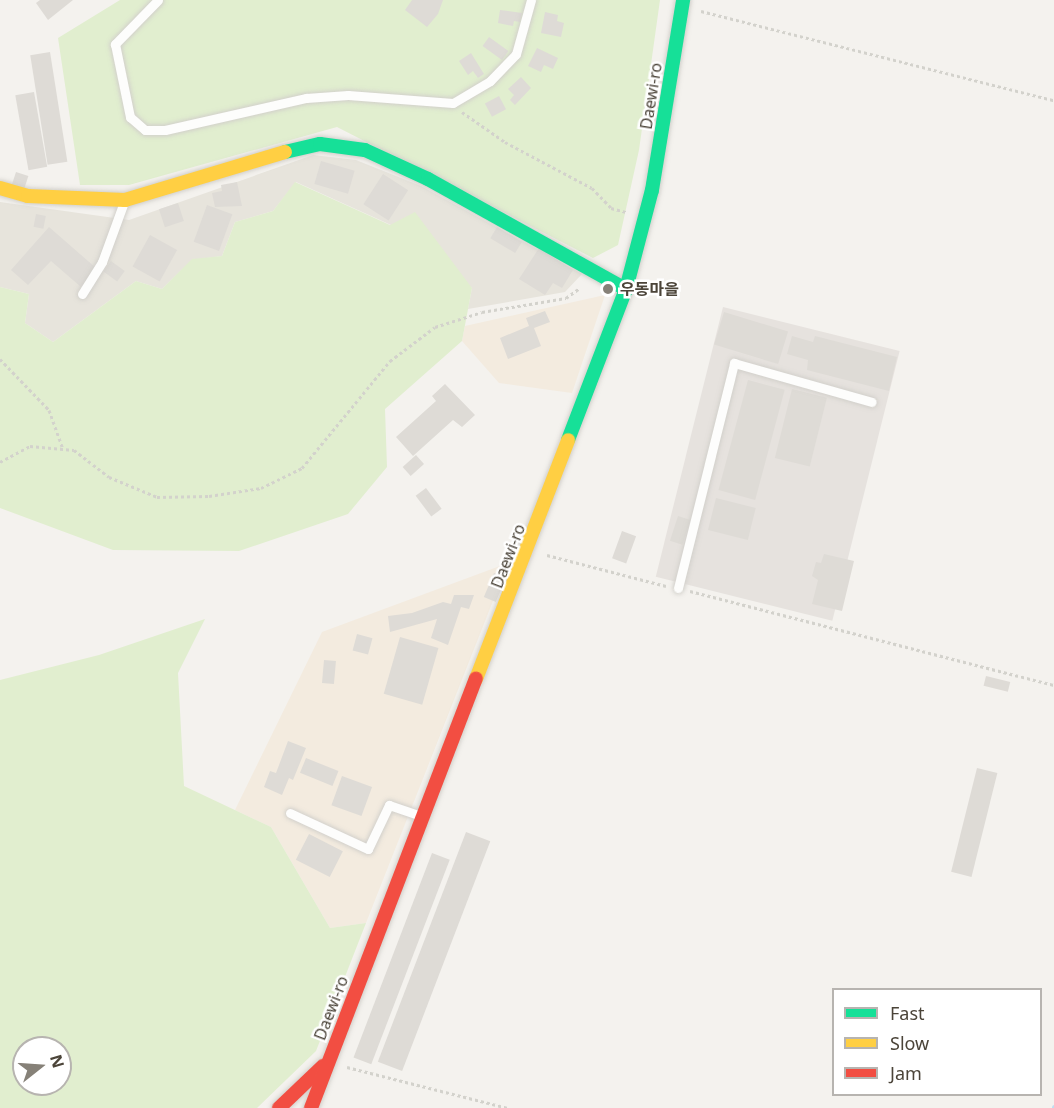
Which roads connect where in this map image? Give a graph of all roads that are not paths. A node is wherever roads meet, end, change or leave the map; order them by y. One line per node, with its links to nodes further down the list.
1 (158, 0): 2 (lane)
2 (531, 0)
3 (682, 3): 6 (main road, Daewi-ro)
4 (0, 188): 5 (main road)
5 (125, 200): 6 (main road); 7 (lane)
6 (626, 289): 11 (main road, Daewi-ro)
7 (82, 294)
8 (872, 402): 9 (lane)
9 (678, 588)
10 (290, 813): 11 (lane)
11 (423, 817): 12 (main road, Daewi-ro)
12 (327, 1062): 13 (main road); 14 (main road, Daewi-ro)
13 (279, 1108)
14 (310, 1108)

